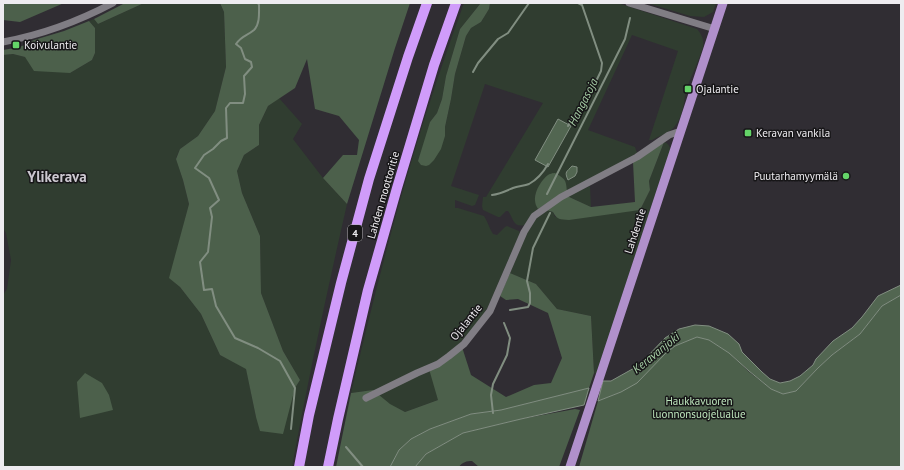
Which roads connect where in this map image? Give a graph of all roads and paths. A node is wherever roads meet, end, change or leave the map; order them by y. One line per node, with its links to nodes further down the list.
1 (113, 3): 7 (street)
2 (427, 3): 10 (highway, Lahden moottoritie / 4)
3 (456, 3): 11 (highway, Lahden moottoritie)
4 (629, 3): 6 (street)
5 (723, 3): 6 (main road, Lahdentie)
6 (715, 29): 8 (main road, Lahdentie)
7 (3, 42)
8 (681, 131): 9 (street, Ojalantie); 12 (main road, Lahdentie)
9 (366, 398)
10 (299, 467)
11 (328, 467)
12 (570, 467)

